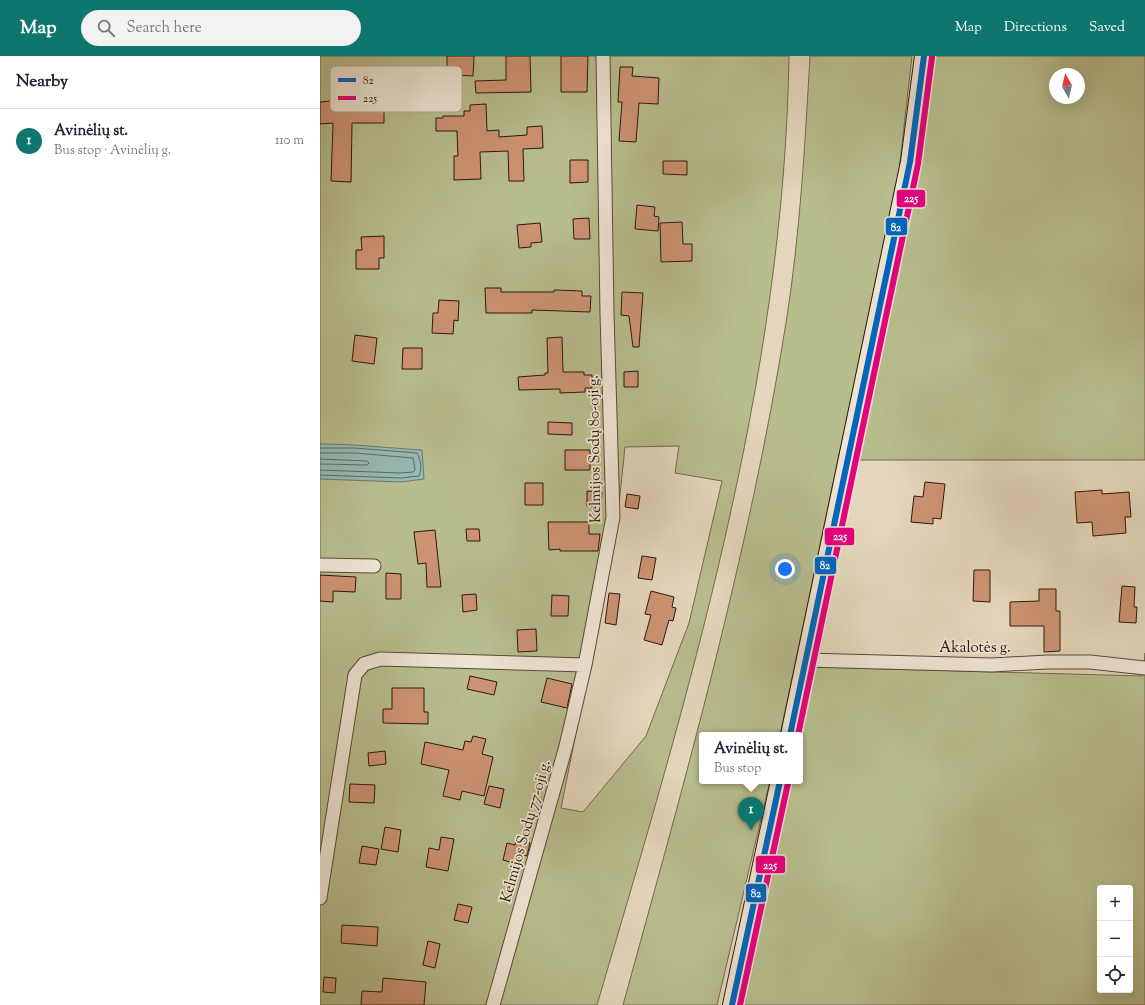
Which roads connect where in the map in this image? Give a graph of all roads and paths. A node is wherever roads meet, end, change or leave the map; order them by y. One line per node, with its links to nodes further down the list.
1 (603, 56): 6 (street, Kelmijos Sodų 80-oji g.)
2 (924, 56): 5 (main road)
3 (320, 565): 4 (street)
4 (374, 566)
5 (806, 660): 7 (street, Akalotės g.); 8 (main road)
6 (585, 665): 10 (street); 11 (street, Kelmijos Sodų 77-oji g.)
7 (1145, 668)
8 (791, 732)
9 (779, 784): 12 (main road)
10 (320, 898)
11 (493, 1005)
12 (732, 1005)

